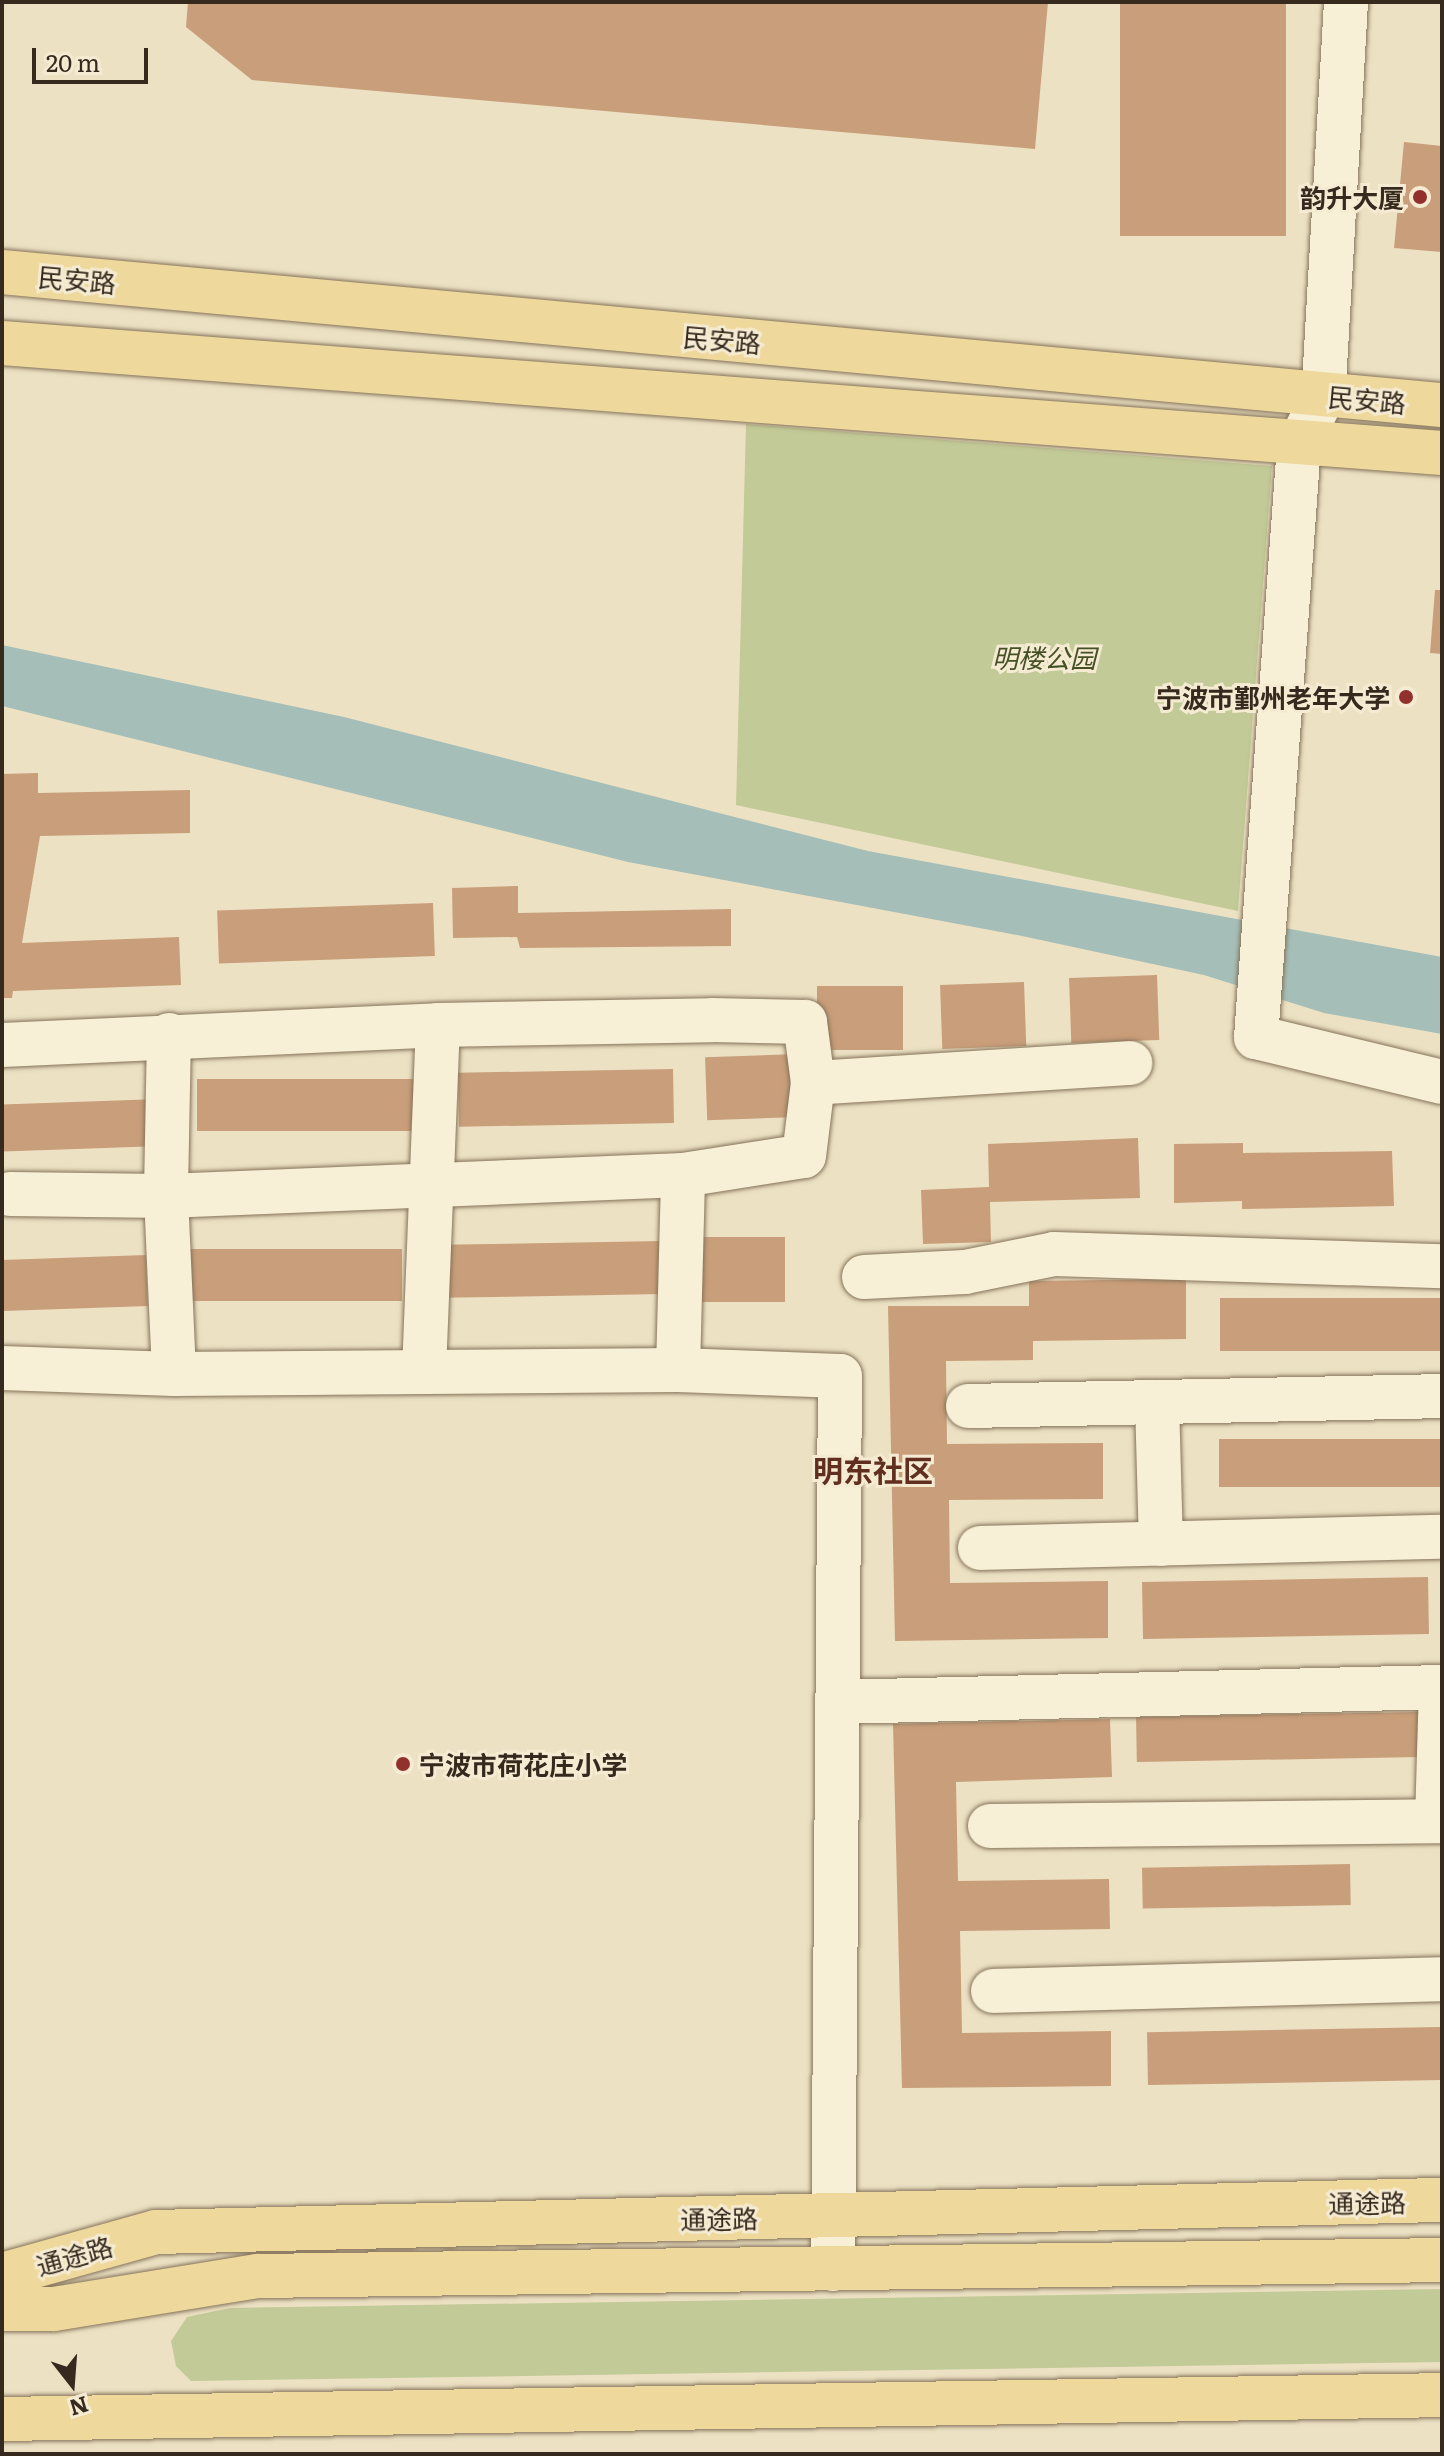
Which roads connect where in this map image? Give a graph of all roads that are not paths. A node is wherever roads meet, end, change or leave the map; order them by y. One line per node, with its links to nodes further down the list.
1 (1346, 2): 4 (street)
2 (2, 272): 4 (main road, 民安路)
3 (2, 343): 6 (main road, 民安路)
4 (1323, 396): 5 (main road, 民安路); 6 (street)
5 (1442, 405)
6 (1299, 445): 7 (main road, 民安路); 12 (street)
7 (1442, 453)
8 (438, 1025): 9 (street); 13 (street); 15 (street)
9 (169, 1035): 10 (street); 17 (street)
10 (2, 1045)
11 (1130, 1063): 13 (street)
12 (1442, 1082)
13 (813, 1083): 14 (street)
14 (683, 1175): 15 (street); 21 (street)
15 (429, 1188): 17 (street); 22 (street)
16 (10, 1194): 17 (street)
17 (166, 1196): 23 (street)
18 (1442, 1266): 19 (street)
19 (864, 1277)
20 (2, 1368): 23 (street)
21 (678, 1370): 22 (street); 31 (street)
22 (424, 1372): 23 (street)
23 (174, 1374)
24 (1442, 1396): 25 (street)
25 (1157, 1402): 26 (street); 28 (street)
26 (968, 1406)
27 (1442, 1537): 28 (street)
28 (1161, 1544): 29 (street)
29 (980, 1548)
30 (1441, 1687): 31 (street); 32 (street)
31 (837, 1702): 37 (street)
32 (1439, 1821): 33 (street)
33 (990, 1826)
34 (1442, 1979): 35 (street)
35 (993, 1991)
36 (1442, 2200): 37 (main road, 通途路)
37 (831, 2215): 39 (street); 40 (main road, 通途路)
38 (1442, 2260): 39 (main road, 通途路)
39 (833, 2269): 41 (main road, 通途路)
40 (2, 2275)
41 (2, 2309)
42 (1442, 2395): 43 (main road)
43 (2, 2419)

